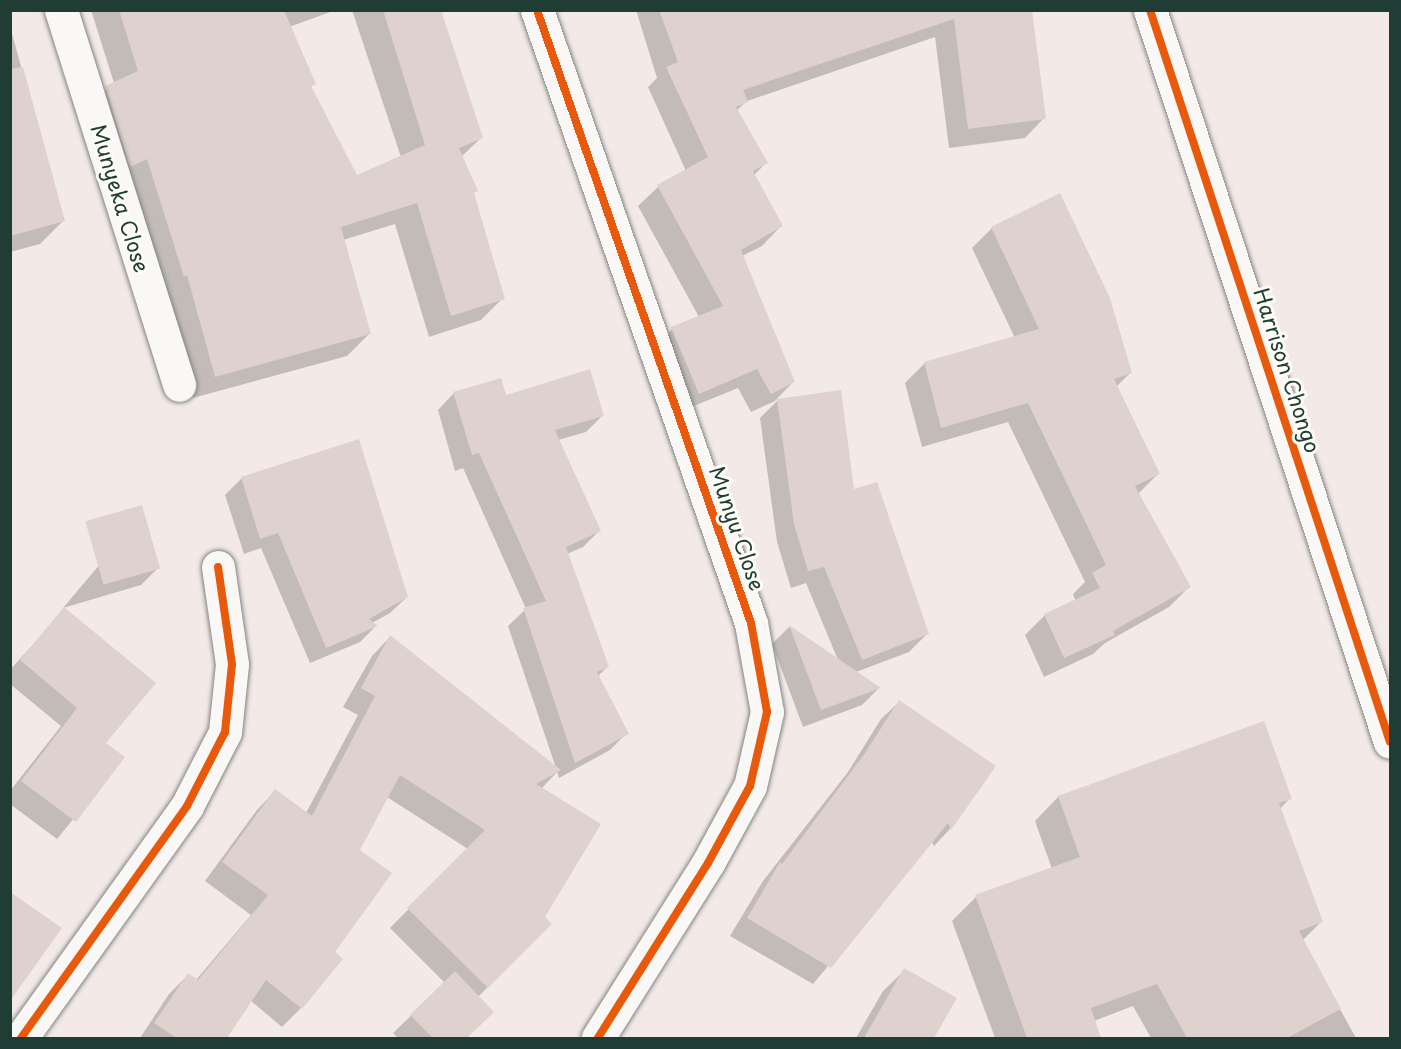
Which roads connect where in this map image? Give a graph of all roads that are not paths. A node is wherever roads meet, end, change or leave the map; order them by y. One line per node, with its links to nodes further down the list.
1 (61, 10): 4 (street, Munyeka Close)
2 (537, 10): 8 (street, Munyu Close)
3 (1150, 10): 6 (street, Harrison Chongo)
4 (180, 385)
5 (218, 567): 7 (street)
6 (1390, 742)
7 (21, 1038)
8 (598, 1038)

